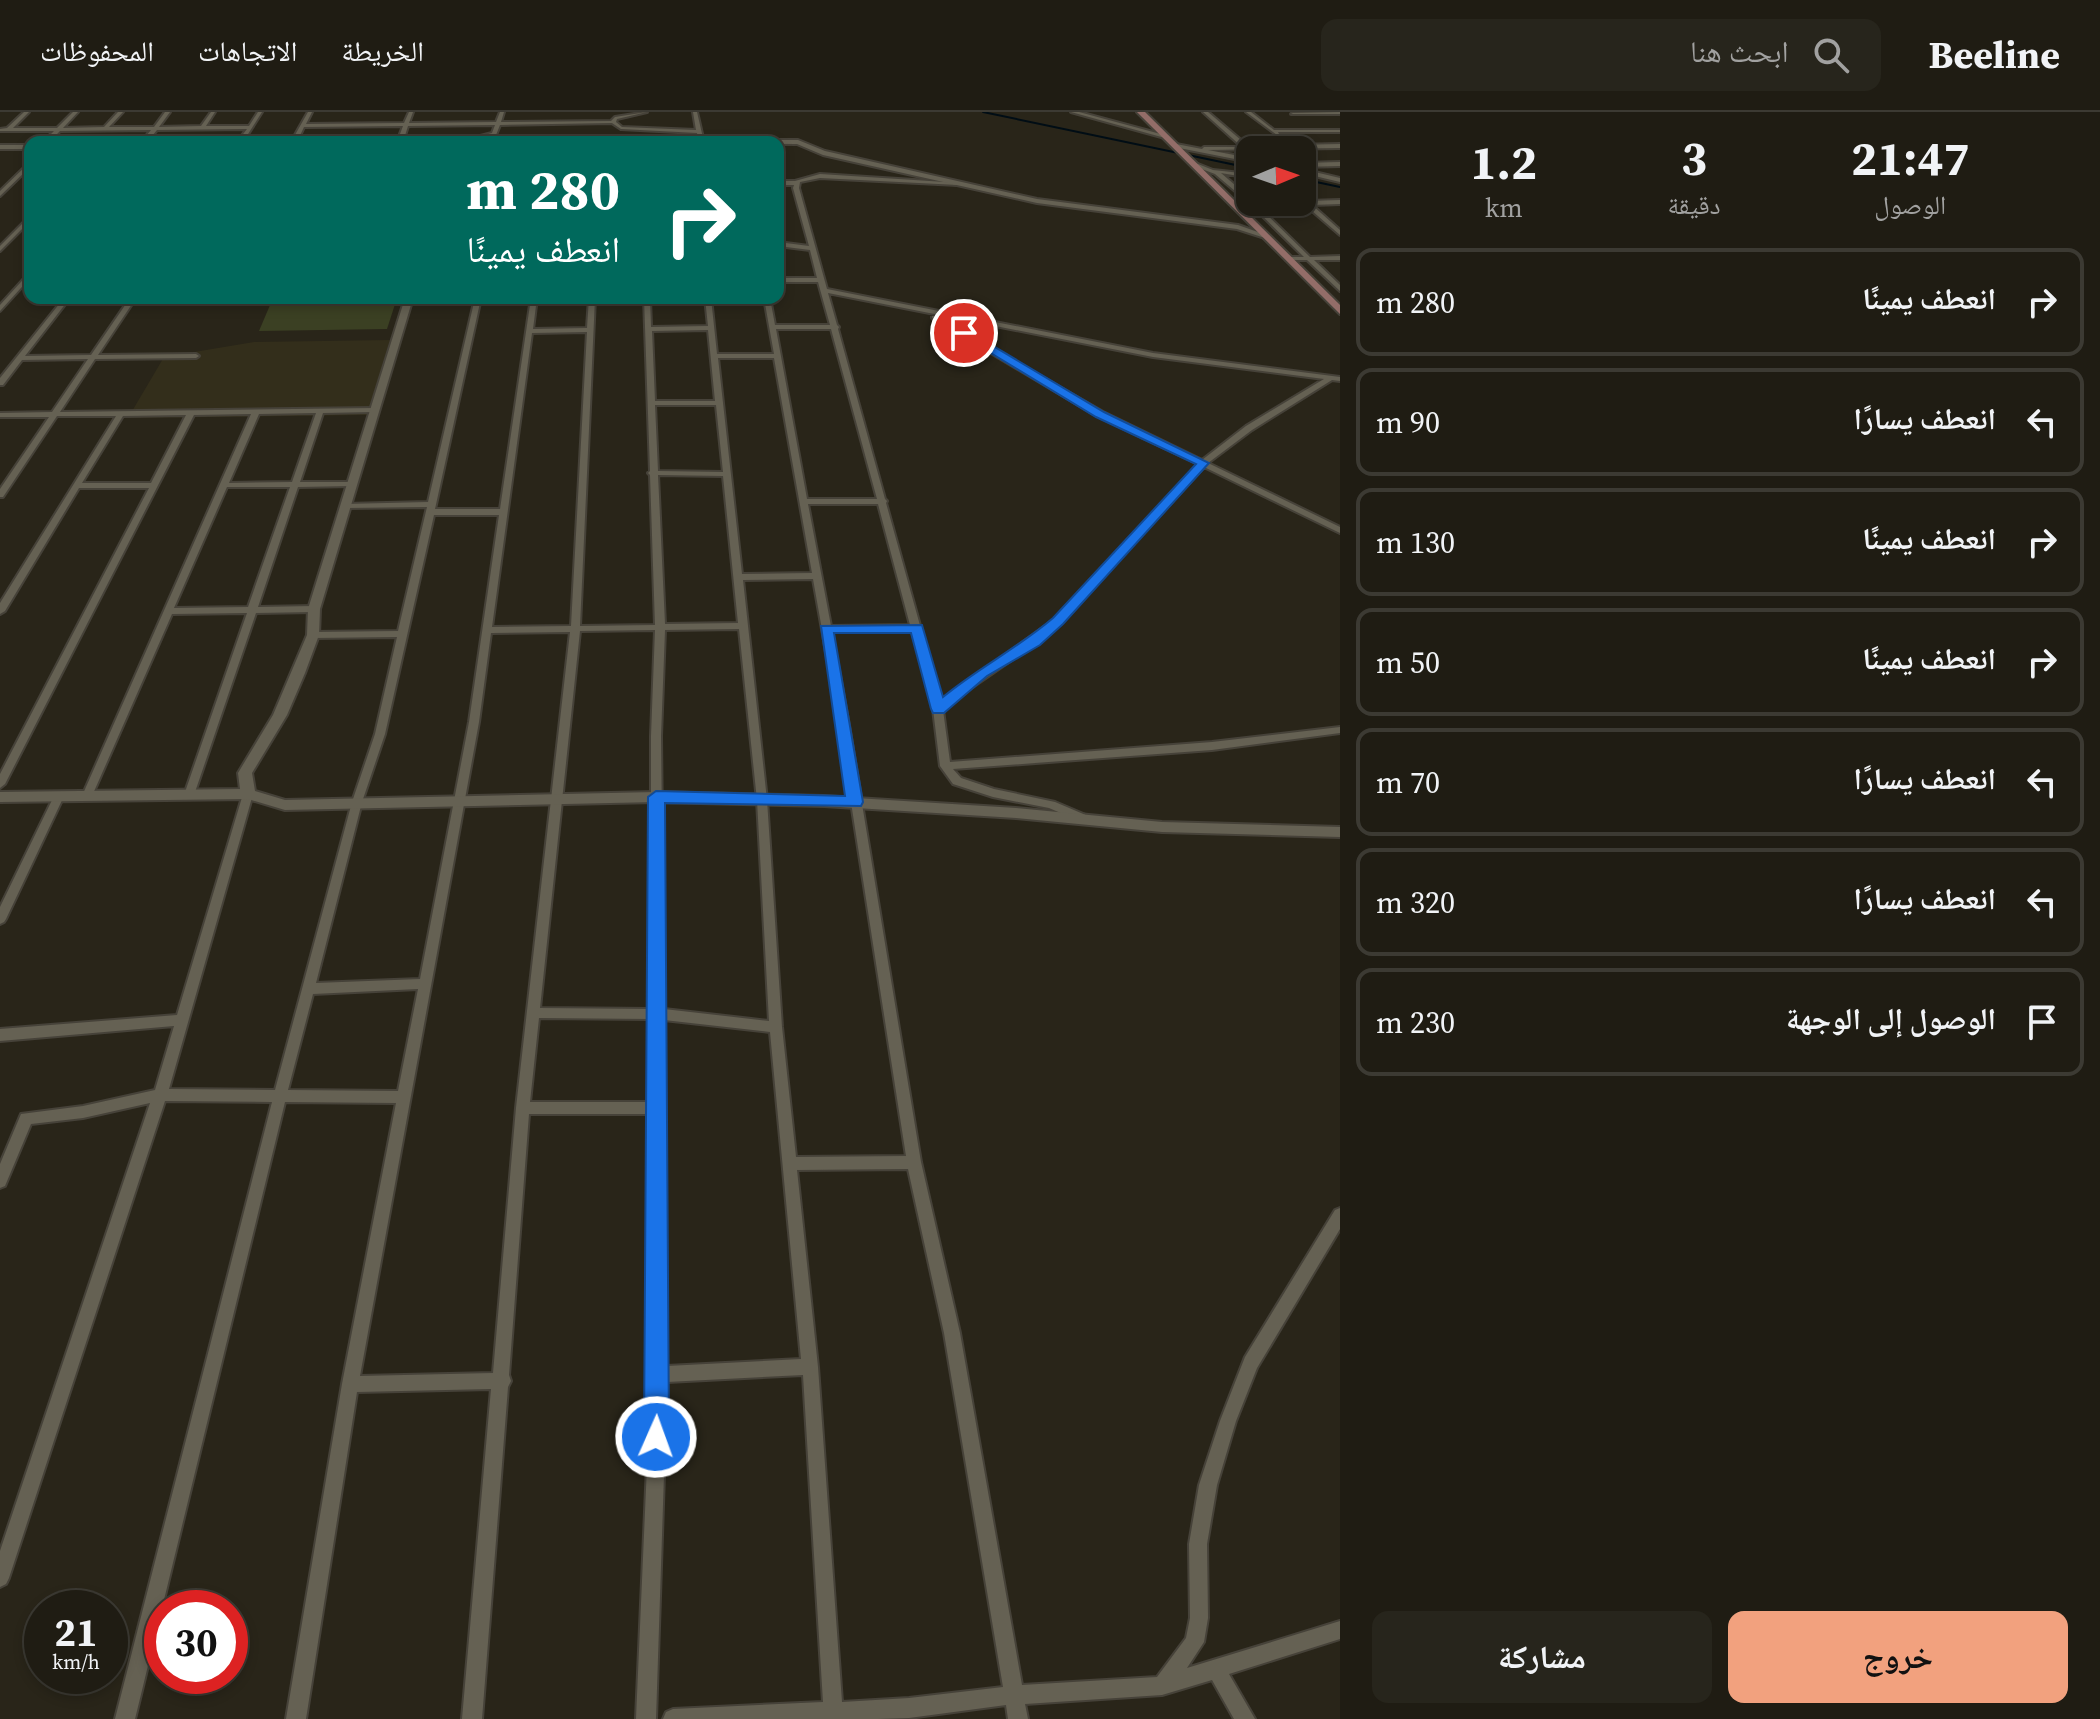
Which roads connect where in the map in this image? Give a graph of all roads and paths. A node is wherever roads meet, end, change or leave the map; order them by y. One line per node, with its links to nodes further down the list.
1 (27, 112): 35 (street)
2 (76, 112): 32 (street)
3 (121, 112): 33 (street)
4 (168, 112): 30 (street)
5 (213, 112): 31 (street)
6 (260, 112): 29 (street)
7 (310, 112): 28 (street)
8 (364, 112): 26 (street)
9 (411, 112): 27 (street)
10 (455, 112): 24 (street)
11 (502, 112): 25 (street)
12 (558, 112): 23 (street)
13 (645, 112): 22 (street)
14 (695, 112): 46 (street)
15 (1073, 112): 47 (street)
16 (1141, 112): 47 (main road)
17 (1205, 112): 49 (street)
18 (1248, 112): 36 (street)
19 (1292, 113): 20 (street); 37 (street)
20 (1340, 113)
21 (603, 114): 22 (street)
22 (614, 120): 23 (street); 45 (street)
23 (558, 123): 25 (street)
24 (451, 124): 25 (street); 27 (street)
25 (499, 124): 44 (street)
26 (359, 125): 27 (street); 28 (street)
27 (406, 125): 43 (street)
28 (302, 126): 42 (street)
29 (250, 127): 31 (street); 41 (street)
30 (155, 128): 31 (street); 33 (street); 40 (street)
31 (202, 128)
32 (59, 129): 33 (street); 35 (street); 39 (street)
33 (105, 129)
34 (0, 130): 35 (street)
35 (8, 130)
36 (1273, 131): 37 (street); 48 (street)
37 (1316, 131): 38 (street)
38 (1340, 131)
39 (52, 136)
40 (149, 136)
41 (244, 136)
42 (297, 136)
43 (402, 136)
44 (486, 136)
45 (691, 136)
46 (700, 136)
47 (1165, 136): 51 (main road)
48 (1279, 136)
49 (1236, 138)
50 (784, 142): 69 (street)
51 (1176, 146): 57 (street); 59 (main road)
52 (1340, 146): 56 (street)
53 (24, 147): 55 (street)
54 (1236, 147): 57 (street)
55 (2, 148)
56 (1316, 148)
57 (1204, 149): 58 (street)
58 (1236, 157)
59 (1193, 164): 63 (street); 78 (main road)
60 (1340, 164): 61 (street)
61 (1317, 165)
62 (24, 170): 71 (street)
63 (1212, 170): 64 (street); 70 (street)
64 (1236, 174)
65 (1316, 174): 66 (street)
66 (1340, 180)
67 (784, 183): 68 (street)
68 (797, 183): 69 (street); 80 (street)
69 (958, 183): 78 (street)
70 (1236, 189)
71 (0, 194)
72 (1316, 201): 73 (street)
73 (1340, 202)
74 (1316, 212): 77 (street)
75 (1266, 216): 84 (street)
76 (24, 224): 81 (street)
77 (1340, 233)
78 (1265, 236): 83 (main road)
79 (784, 245): 80 (street)
80 (811, 248): 87 (street)
81 (0, 249)
82 (1340, 258): 84 (street)
83 (1288, 259): 84 (street); 102 (main road)
84 (1310, 259): 88 (street)
85 (24, 281): 90 (street)
86 (784, 281): 87 (street)
87 (822, 285): 101 (street); 104 (street)
88 (1340, 289)
89 (0, 291): 90 (street)
90 (16, 291): 100 (street)
91 (62, 304): 113 (street)
92 (129, 304): 112 (street)
93 (407, 304): 118 (street)
94 (477, 304): 138 (street)
95 (533, 304): 108 (street)
96 (591, 304): 107 (street)
97 (647, 304): 106 (street)
98 (709, 304): 105 (street)
99 (768, 304): 103 (street)
100 (0, 309)
101 (920, 309): 114 (street); 125 (street)
102 (1340, 311)
103 (773, 327): 104 (street); 111 (street)
104 (836, 327): 135 (street)
105 (711, 328): 106 (street); 110 (street)
106 (648, 329): 116 (street)
107 (589, 330): 108 (street); 152 (street)
108 (529, 331): 139 (street)
109 (196, 356): 112 (street)
110 (714, 356): 111 (street); 117 (street)
111 (778, 356): 136 (street)
112 (93, 357): 113 (street); 123 (street)
113 (20, 358): 115 (street)
114 (1335, 379): 125 (street)
115 (0, 383)
116 (651, 403): 117 (street); 126 (street)
117 (719, 403): 127 (street)
118 (374, 410): 119 (street); 129 (street)
119 (320, 411): 120 (street); 128 (street)
120 (256, 412): 122 (street); 131 (street)
121 (121, 413): 122 (street); 123 (street); 133 (street)
122 (191, 413): 130 (street)
123 (54, 414): 124 (street); 132 (street)
124 (0, 415)
125 (1203, 463): 140 (street); 155 (street)
126 (652, 473): 127 (street); 149 (street)
127 (724, 474): 142 (street)
128 (295, 484): 129 (street); 131 (street); 146 (street)
129 (352, 484): 137 (street)
130 (154, 485): 133 (street); 158 (street)
131 (225, 485): 145 (street)
132 (3, 486): 134 (street)
133 (77, 486): 144 (street)
134 (0, 495)
135 (883, 501): 136 (street); 148 (street)
136 (805, 502): 141 (street)
137 (345, 506): 138 (street); 143 (street)
138 (430, 508): 139 (street); 153 (street)
139 (505, 512): 151 (street)
140 (1340, 530)
141 (815, 576): 142 (street); 150 (street)
142 (737, 577): 147 (street)
143 (314, 609): 146 (street); 154 (street)
144 (0, 611)
145 (169, 611): 146 (street); 162 (street)
146 (252, 611): 160 (street)
147 (743, 626): 149 (street); 167 (street)
148 (917, 628): 150 (street); 155 (street)
149 (660, 629): 152 (street); 164 (street)
150 (826, 629): 169 (street)
151 (488, 630): 152 (street); 166 (street)
152 (575, 630): 165 (street)
153 (402, 634): 154 (street); 168 (street)
154 (313, 635): 159 (street)
155 (938, 709): 157 (street)
156 (1340, 730): 157 (street)
157 (945, 766): 170 (street)
158 (0, 784)
159 (248, 794): 160 (street); 168 (street); 177 (street)
160 (189, 795): 162 (street)
161 (59, 796): 162 (street); 163 (street); 172 (street)
162 (87, 796)
163 (0, 797)
164 (656, 797): 165 (street); 167 (street); 176 (street)
165 (555, 798): 166 (street); 175 (street)
166 (459, 799): 168 (street); 173 (street)
167 (762, 800): 169 (street); 178 (street)
168 (357, 802): 174 (street)
169 (855, 802): 170 (street); 185 (street)
170 (1084, 819): 171 (street)
171 (1340, 832)
172 (0, 919)
173 (424, 984): 174 (street); 182 (street)
174 (308, 989): 181 (street)
175 (535, 1013): 176 (street); 183 (street)
176 (658, 1014): 178 (street); 184 (street)
177 (181, 1020): 179 (street); 180 (street)
178 (776, 1027): 186 (street)
179 (0, 1035)
180 (160, 1095): 181 (street); 187 (street); 193 (street)
181 (280, 1096): 182 (street); 199 (street)
182 (403, 1097): 192 (street)
183 (523, 1108): 184 (street); 191 (street)
184 (657, 1108): 190 (street)
185 (914, 1162): 186 (street); 197 (street)
186 (790, 1164): 189 (street)
187 (0, 1181)
188 (1340, 1215): 196 (street)
189 (810, 1367): 190 (street); 198 (street)
190 (659, 1374): 202 (street)
191 (503, 1381): 192 (street); 201 (street)
192 (350, 1384): 200 (street)
193 (0, 1578)
194 (1340, 1630): 195 (street)
195 (1216, 1669): 196 (street); 205 (street)
196 (1162, 1686): 197 (street)
197 (1013, 1695): 198 (street); 204 (street)
198 (844, 1713): 203 (street)
199 (125, 1719)
200 (296, 1719)
201 (472, 1719)
202 (646, 1719)
203 (673, 1719)
204 (1018, 1719)
205 (1245, 1719)

